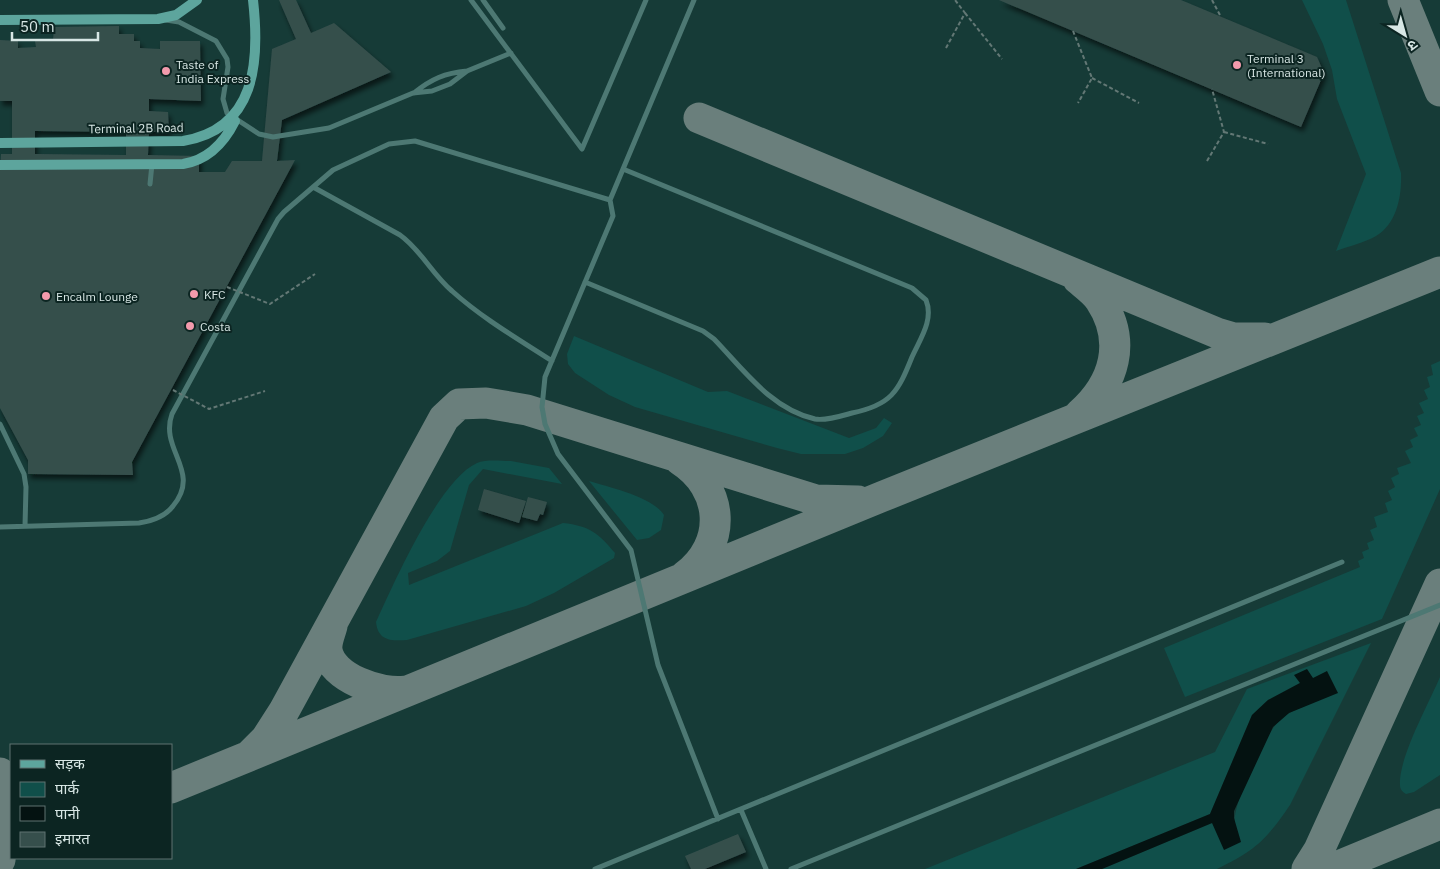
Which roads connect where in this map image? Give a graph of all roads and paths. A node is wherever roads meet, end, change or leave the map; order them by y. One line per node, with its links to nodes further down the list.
1 (197, 0): 11 (main road)
2 (253, 0): 24 (main road, Terminal 2B Road, bridge)
3 (471, 0): 16 (lane)
4 (483, 0): 13 (lane)
5 (646, 0): 16 (lane)
6 (694, 0): 31 (lane)
7 (955, 0): 9 (path)
8 (1212, 0): 10 (path)
9 (965, 13): 15 (path); 17 (path)
10 (1221, 17)
11 (158, 19): 12 (main road); 21 (lane)
12 (0, 20)
13 (503, 28)
14 (1073, 31): 19 (path)
15 (946, 48)
16 (511, 53): 18 (lane)
17 (1002, 59)
18 (467, 71): 21 (lane); 21 (lane)
19 (1092, 78): 22 (path); 23 (path)
20 (1212, 89): 25 (path)
21 (413, 93)
22 (1078, 103)
23 (1139, 103)
24 (242, 106): 26 (main road, Terminal 2B Road, bridge); 29 (main road, bridge)
25 (1224, 132): 27 (path); 28 (path)
26 (0, 143)
27 (1268, 144)
28 (1207, 161)
29 (152, 164): 30 (main road, bridge); 32 (lane)
30 (0, 165)
31 (623, 169): 34 (lane); 36 (lane)
32 (150, 184)
33 (313, 187): 34 (lane); 38 (lane); 42 (lane)
34 (610, 200): 36 (lane)
35 (315, 274): 37 (path, bridge)
36 (585, 282): 38 (lane)
37 (227, 287)
38 (552, 362): 47 (lane)
39 (173, 390): 40 (path, bridge)
40 (265, 391)
41 (0, 424): 42 (lane)
42 (25, 526): 43 (lane)
43 (0, 527)
44 (1342, 562): 46 (lane)
45 (1440, 604): 50 (lane)
46 (741, 810): 47 (lane); 49 (lane)
47 (718, 819): 48 (lane)
48 (595, 869)
49 (766, 869)
50 (791, 869)

